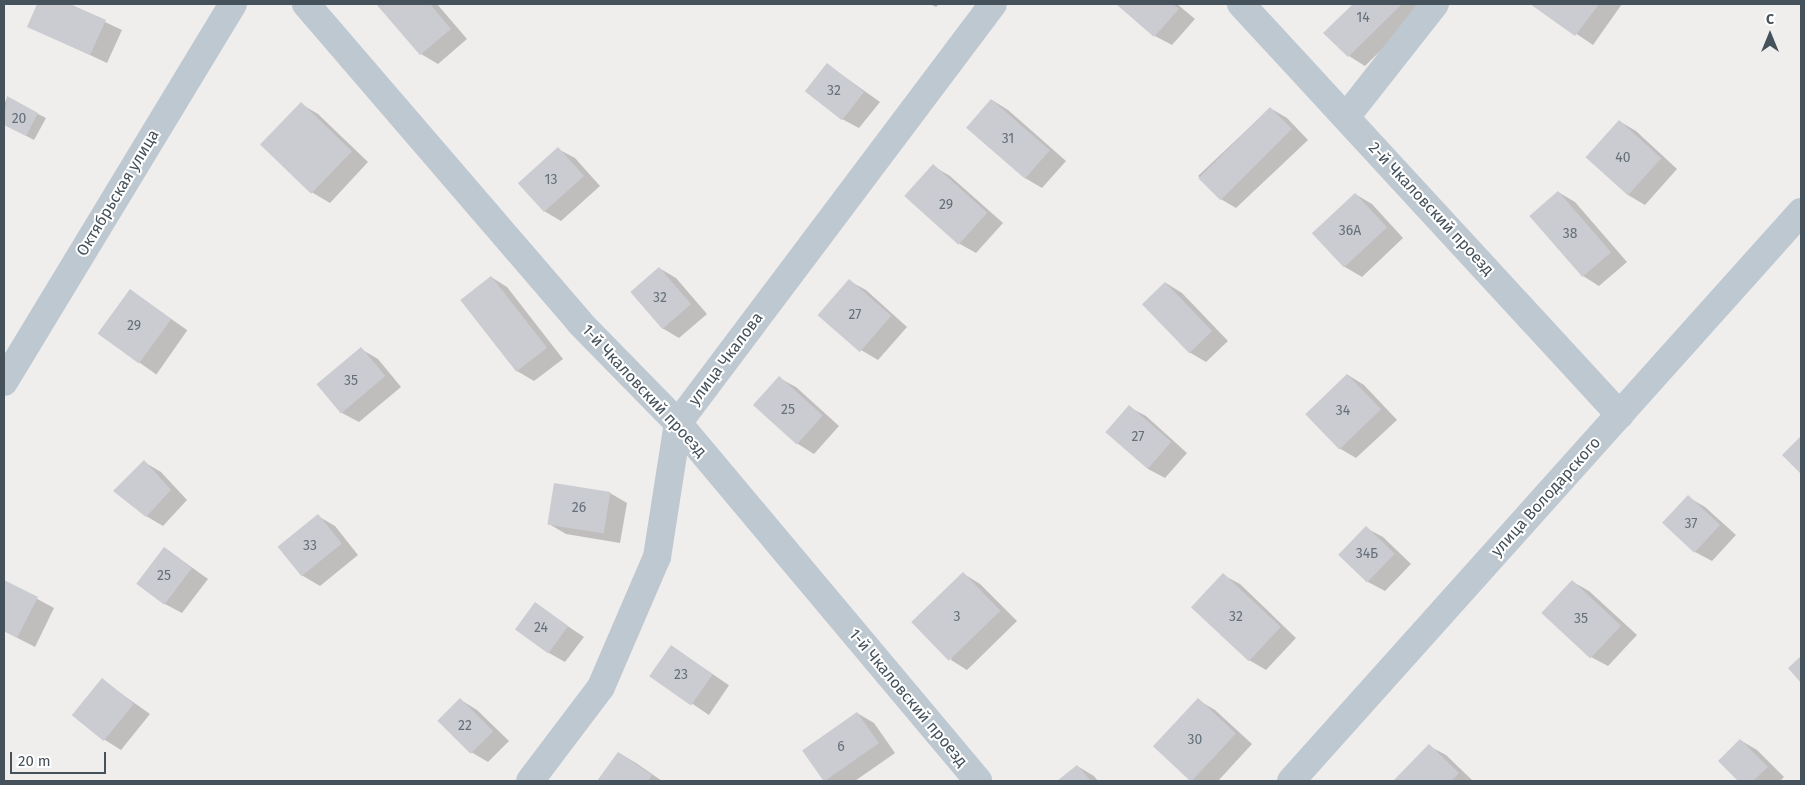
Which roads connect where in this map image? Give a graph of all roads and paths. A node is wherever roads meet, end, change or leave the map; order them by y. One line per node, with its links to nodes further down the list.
1 (233, 4): 8 (street, Октябрьская улица)
2 (306, 4): 10 (street, 1-й Чкаловский проезд)
3 (993, 4): 10 (street, улица Чкалова)
4 (1241, 4): 6 (street, 2-й Чкаловский проезд)
5 (1435, 4): 6 (street)
6 (1346, 117): 9 (street, 2-й Чкаловский проезд)
7 (1801, 212): 9 (street, улица Володарского)
8 (4, 382)
9 (1620, 415): 13 (street, улица Володарского)
10 (678, 423): 11 (street, улица Чкалова); 12 (street, 1-й Чкаловский проезд)
11 (530, 781)
12 (978, 781)
13 (1291, 781)

